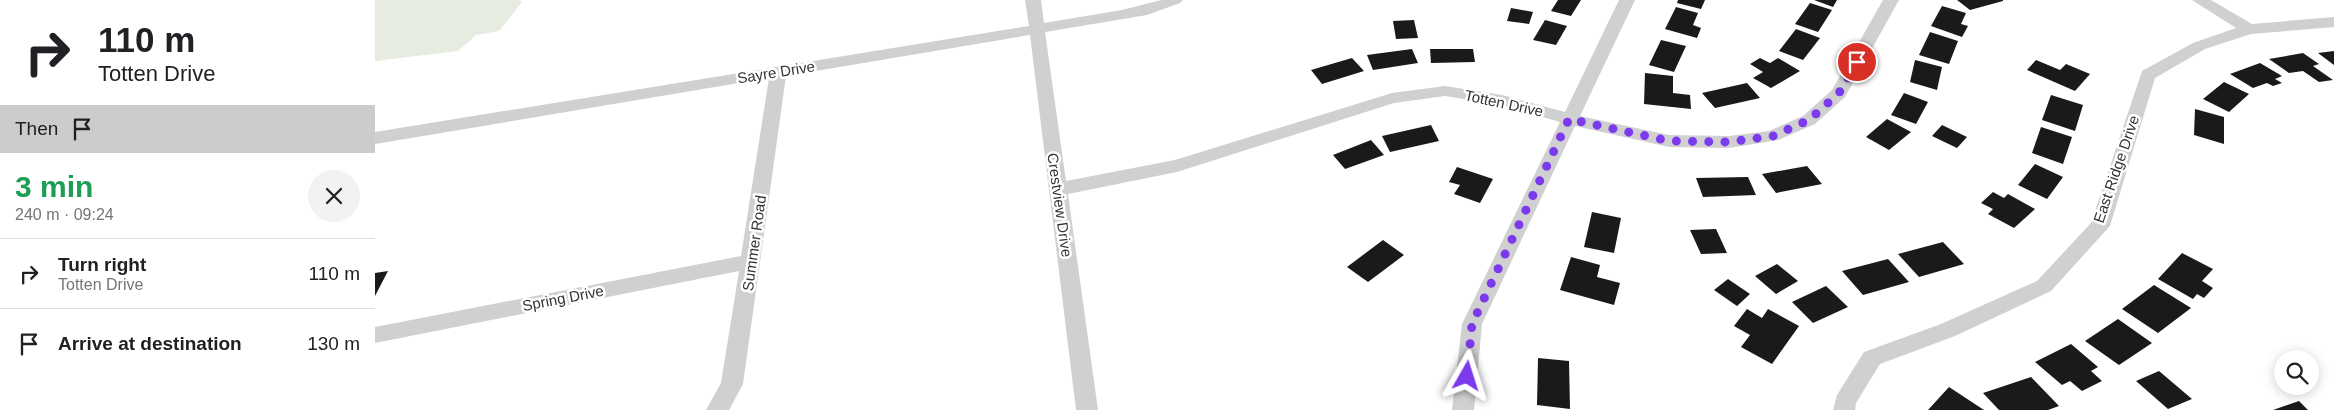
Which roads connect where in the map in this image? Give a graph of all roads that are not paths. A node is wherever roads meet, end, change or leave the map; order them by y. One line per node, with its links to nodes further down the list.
1 (1033, 0): 8 (street, Crestview Drive)
2 (1175, 0): 8 (street, Sayre Drive)
3 (1627, 0): 10 (street)
4 (1891, 0): 10 (street, Totten Drive)
5 (2200, 0): 7 (street)
6 (2334, 22): 7 (street, East Ridge Drive)
7 (2249, 29): 18 (street, East Ridge Drive)
8 (1037, 30): 9 (street, Sayre Drive); 12 (street, Crestview Drive)
9 (777, 72): 11 (street, Sayre Drive); 13 (street, Summer Road)
10 (1569, 119): 12 (street, Totten Drive); 17 (street)
11 (375, 138)
12 (1058, 189): 16 (street, Crestview Drive)
13 (751, 261): 14 (street, Spring Drive); 15 (street, Summer Road)
14 (375, 335)
15 (717, 410)
16 (1087, 410)
17 (1463, 410)
18 (1844, 410)

